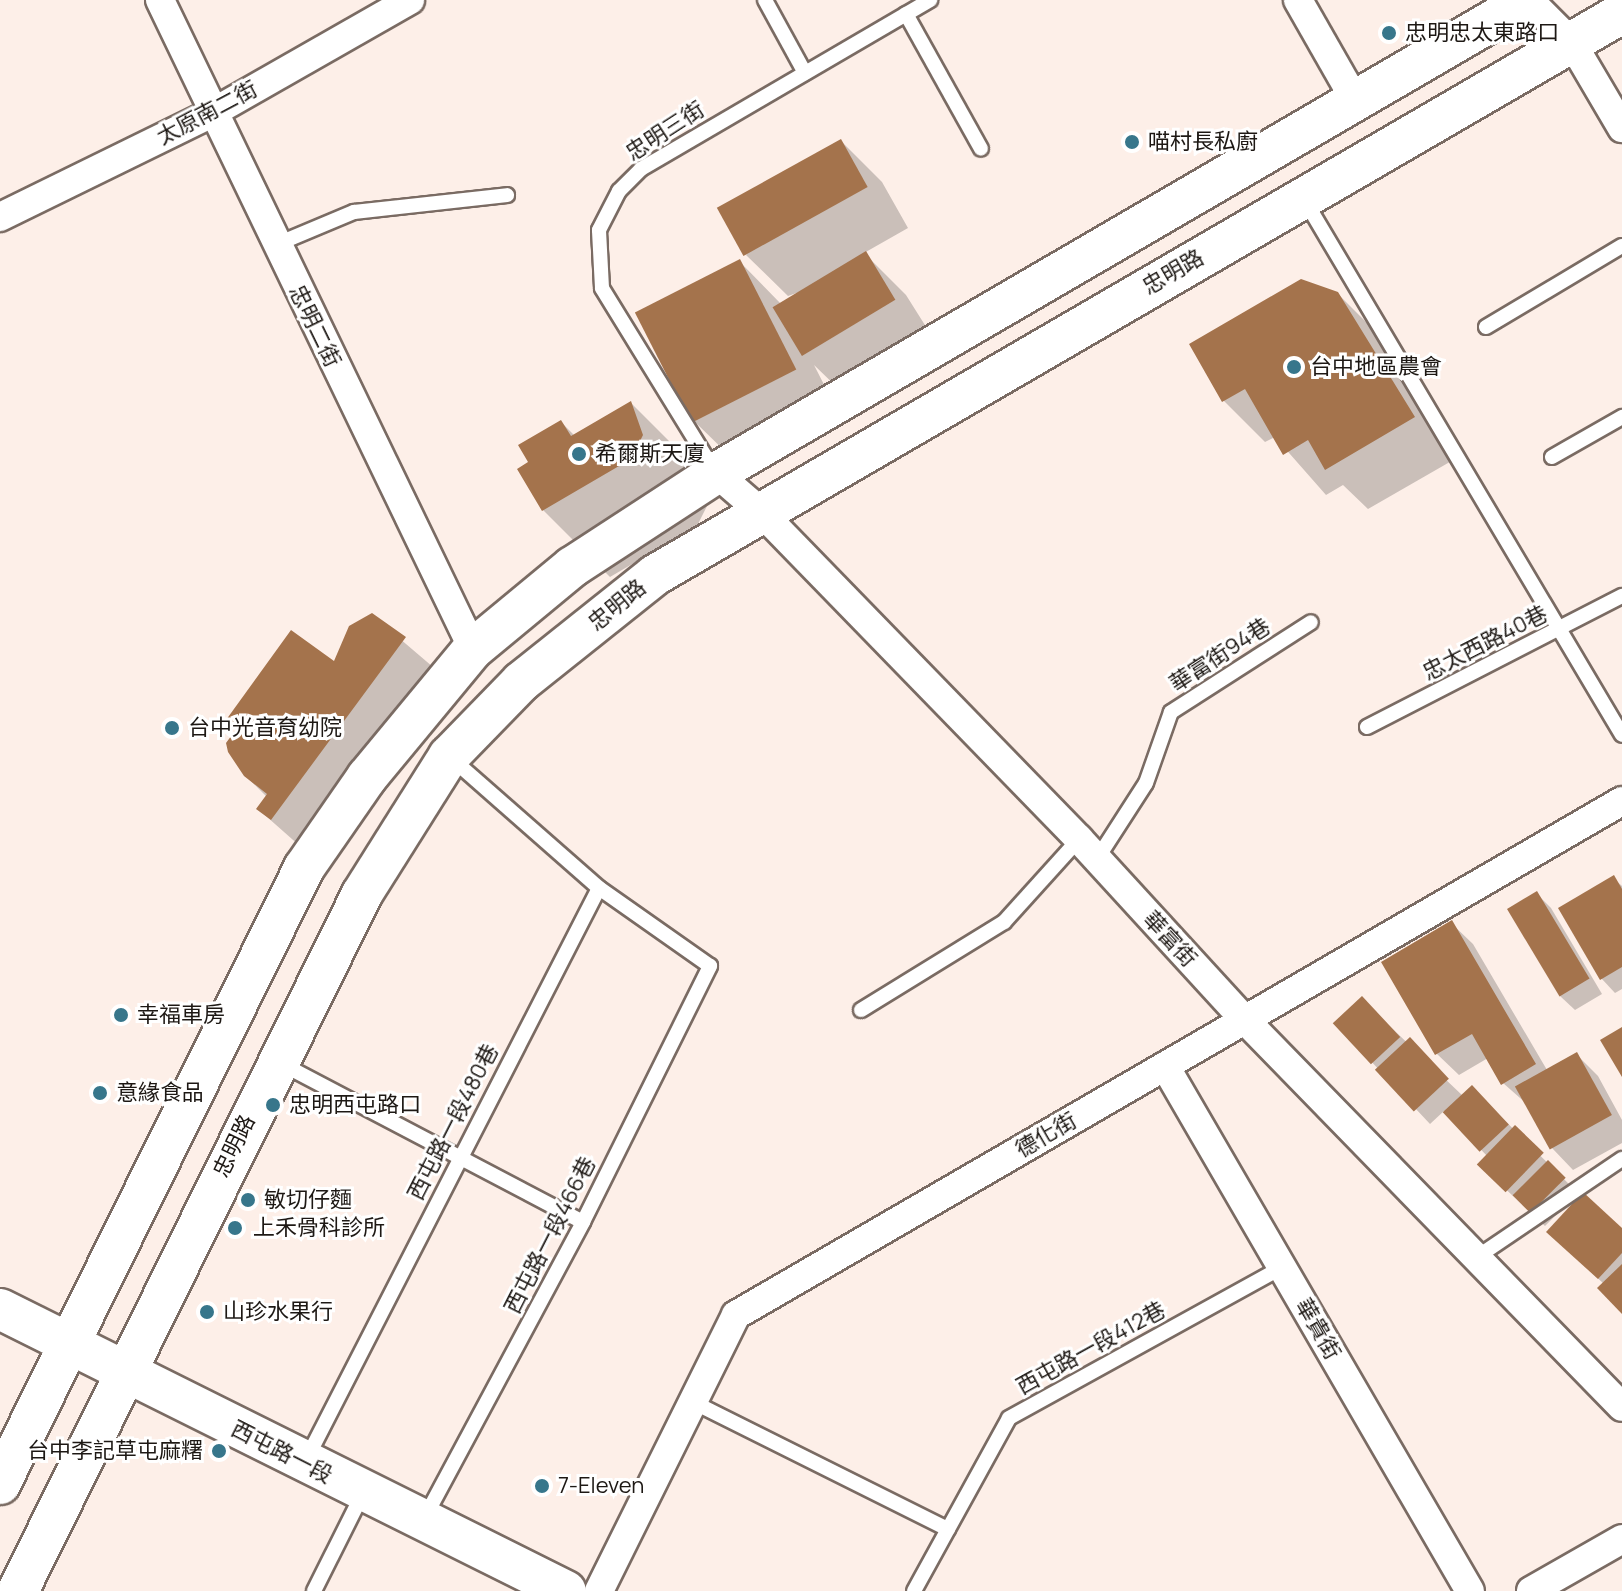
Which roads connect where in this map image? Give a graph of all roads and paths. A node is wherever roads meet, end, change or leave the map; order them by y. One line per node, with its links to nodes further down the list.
1 (160, 0): 12 (street, 忠明二街)
2 (410, 0): 12 (street, 太原南二街)
3 (765, 0): 10 (lane)
4 (930, 0): 8 (lane, 忠明三街)
5 (1298, 0): 11 (street)
6 (1528, 0): 9 (street); 11 (main road)
7 (1618, 13): 9 (main road, 忠明路)
8 (906, 14): 10 (lane, 忠明三街); 14 (lane)
9 (1572, 43): 13 (street); 16 (main road, 忠明路)
10 (805, 73): 23 (lane, 忠明三街)
11 (1355, 100): 23 (main road)
12 (212, 113): 17 (street, 太原南二街); 18 (street, 忠明二街)
13 (1622, 128)
14 (981, 149)
15 (507, 195): 18 (lane)
16 (1302, 196): 24 (main road, 忠明路); 27 (lane)
17 (0, 217)
18 (275, 245): 28 (street, 忠明二街)
19 (1622, 246): 20 (lane)
20 (1486, 327)
21 (1622, 417): 22 (lane)
22 (1552, 457)
23 (716, 473): 24 (street, 華富街); 28 (main road)
24 (761, 512): 31 (main road, 忠明路); 33 (street, 華富街)
25 (1622, 596): 27 (lane, 忠太西路40巷)
26 (1311, 622): 33 (lane, 華富街94巷)
27 (1560, 630): 29 (lane, 忠太西路40巷); 30 (lane)
28 (473, 649): 45 (main road)
29 (1367, 727)
30 (1622, 735)
31 (449, 756): 34 (lane); 37 (main road, 忠明路)
32 (1622, 801): 36 (street, 德化街)
33 (1088, 849): 35 (lane, 華富街94巷); 36 (street, 華富街)
34 (599, 888): 39 (lane, 西屯路一段480巷); 41 (lane, 西屯路一段466巷)
35 (861, 1010)
36 (1245, 1020): 38 (street, 德化街); 42 (street, 華富街)
37 (276, 1062): 39 (lane); 46 (main road, 忠明路)
38 (1165, 1066): 43 (street, 華貴街); 47 (street, 德化街)
39 (461, 1154): 41 (lane); 49 (lane, 西屯路一段480巷)
40 (1622, 1159): 42 (lane)
41 (583, 1222): 52 (lane, 西屯路一段466巷)
42 (1477, 1257): 48 (street, 華富街)
43 (1282, 1267): 53 (lane, 西屯路一段412巷); 60 (street, 華貴街)
44 (0, 1309): 45 (main road, 西屯路一段)
45 (70, 1345): 46 (main road, 西屯路一段); 50 (main road)
46 (122, 1373): 49 (main road, 西屯路一段); 55 (main road, 忠明路)
47 (693, 1402): 53 (lane); 58 (street, 德化街)
48 (1622, 1407)
49 (305, 1462): 51 (main road, 西屯路一段)
50 (0, 1484)
51 (363, 1493): 52 (main road, 西屯路一段); 56 (lane)
52 (423, 1522): 57 (main road, 西屯路一段)
53 (948, 1529): 59 (lane, 西屯路一段412巷)
54 (1622, 1539): 61 (street)
55 (18, 1591)
56 (314, 1591)
57 (566, 1591)
58 (599, 1591)
59 (914, 1591)
60 (1470, 1591)
61 (1531, 1591)

